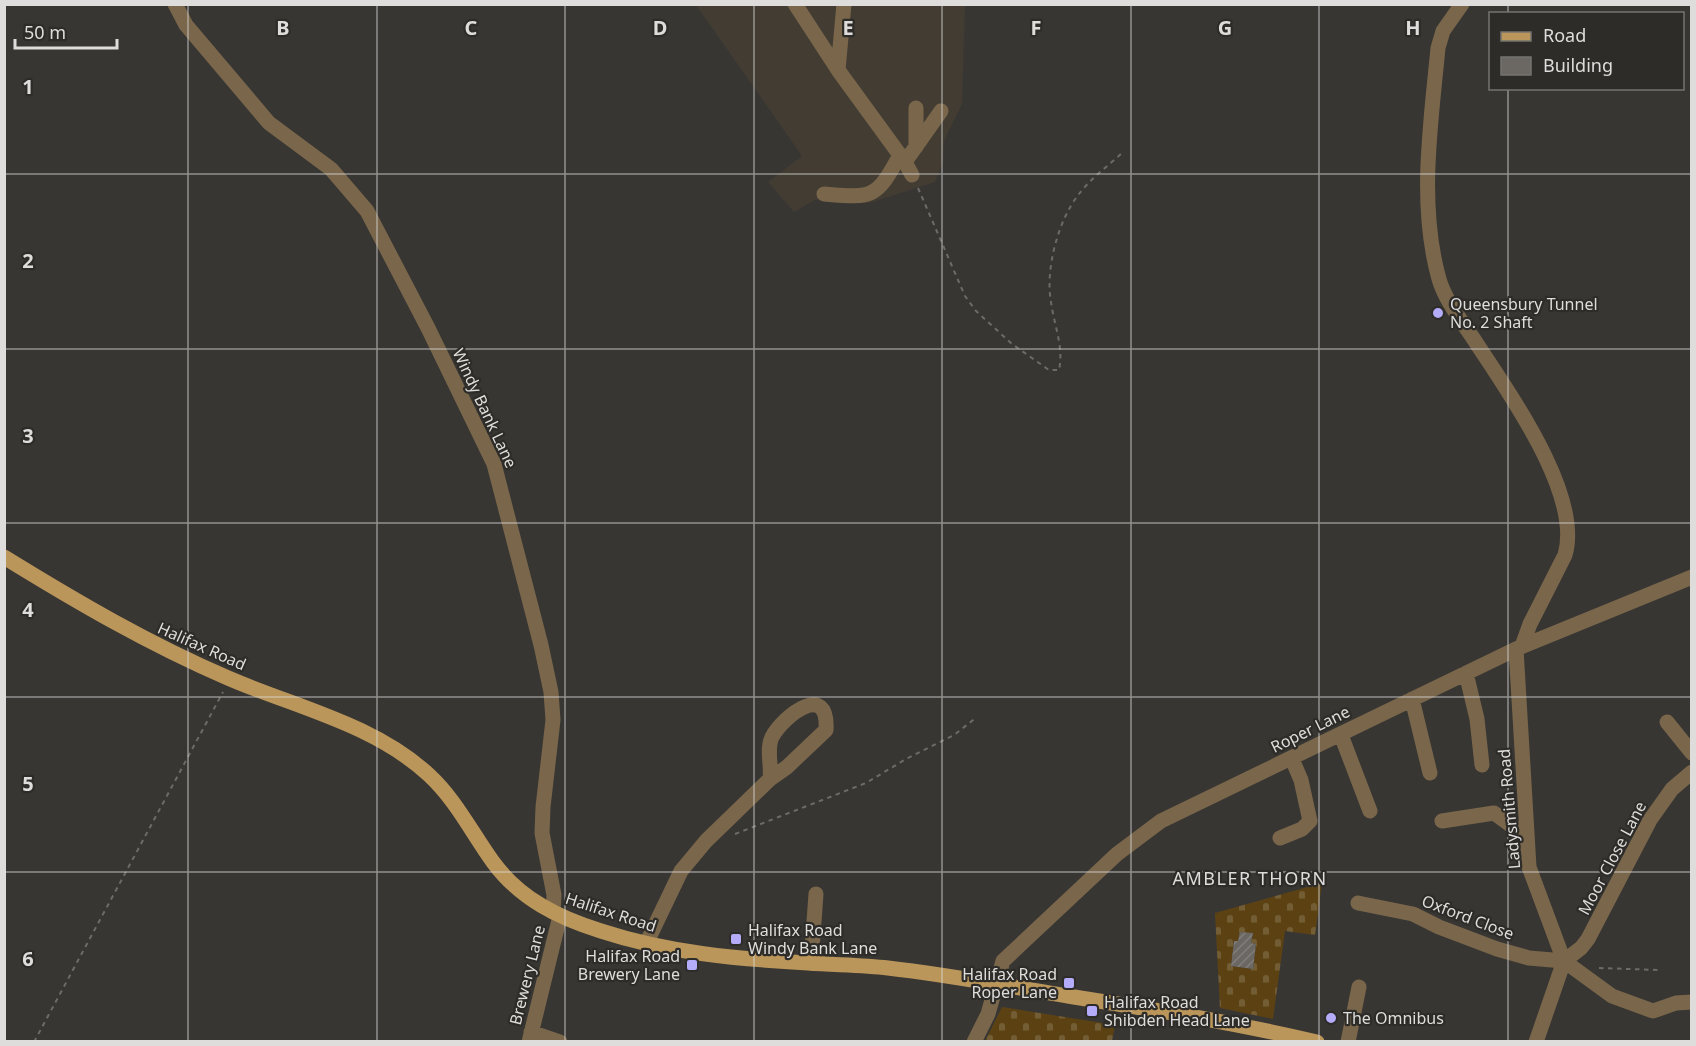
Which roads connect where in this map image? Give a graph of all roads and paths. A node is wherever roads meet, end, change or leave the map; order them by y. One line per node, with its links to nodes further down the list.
1 (175, 4): 34 (street, Windy Bank Lane)
2 (795, 4): 5 (street)
3 (844, 4): 5 (street)
4 (1462, 4): 14 (street)
5 (838, 70): 10 (street)
6 (916, 108): 8 (street)
7 (941, 111): 8 (street)
8 (916, 147): 10 (street)
9 (1122, 153): 10 (path)
10 (906, 164): 11 (street)
11 (824, 194)
12 (4, 557): 16 (main road, Halifax Road)
13 (1692, 577): 14 (street, Roper Lane)
14 (1519, 648): 15 (street, Roper Lane); 29 (street, Ladysmith Road)
15 (1466, 673): 17 (street, Roper Lane); 23 (street)
16 (230, 679): 34 (main road, Halifax Road); 43 (path)
17 (1412, 699): 20 (street, Roper Lane); 25 (street)
18 (977, 717): 31 (path)
19 (1667, 722): 21 (street)
20 (1341, 735): 22 (street, Roper Lane); 27 (street)
21 (1692, 753)
22 (1292, 759): 30 (street); 39 (street, Roper Lane)
23 (1482, 765)
24 (1692, 772): 37 (street, Moor Close Lane)
25 (1430, 773)
26 (770, 780): 26 (street); 31 (street)
27 (1370, 811)
28 (1442, 821): 29 (street)
29 (1527, 837): 37 (street, Ladysmith Road)
30 (1280, 838)
31 (706, 841): 35 (street)
32 (816, 894): 36 (street)
33 (1358, 903): 37 (street, Oxford Close)
34 (556, 914): 35 (main road, Halifax Road); 42 (street, Brewery Lane)
35 (646, 944): 36 (main road, Halifax Road)
36 (811, 963): 39 (main road, Halifax Road)
37 (1568, 964): 38 (path); 41 (street); 48 (street)
38 (1659, 970)
39 (996, 984): 45 (street, Roper Lane); 46 (main road, Halifax Road)
40 (1359, 987): 47 (street)
41 (1692, 1002)
42 (530, 1037): 44 (street)
43 (34, 1041)
44 (560, 1041)
45 (974, 1041)
46 (1317, 1041)
47 (1348, 1041)
48 (1536, 1041)

